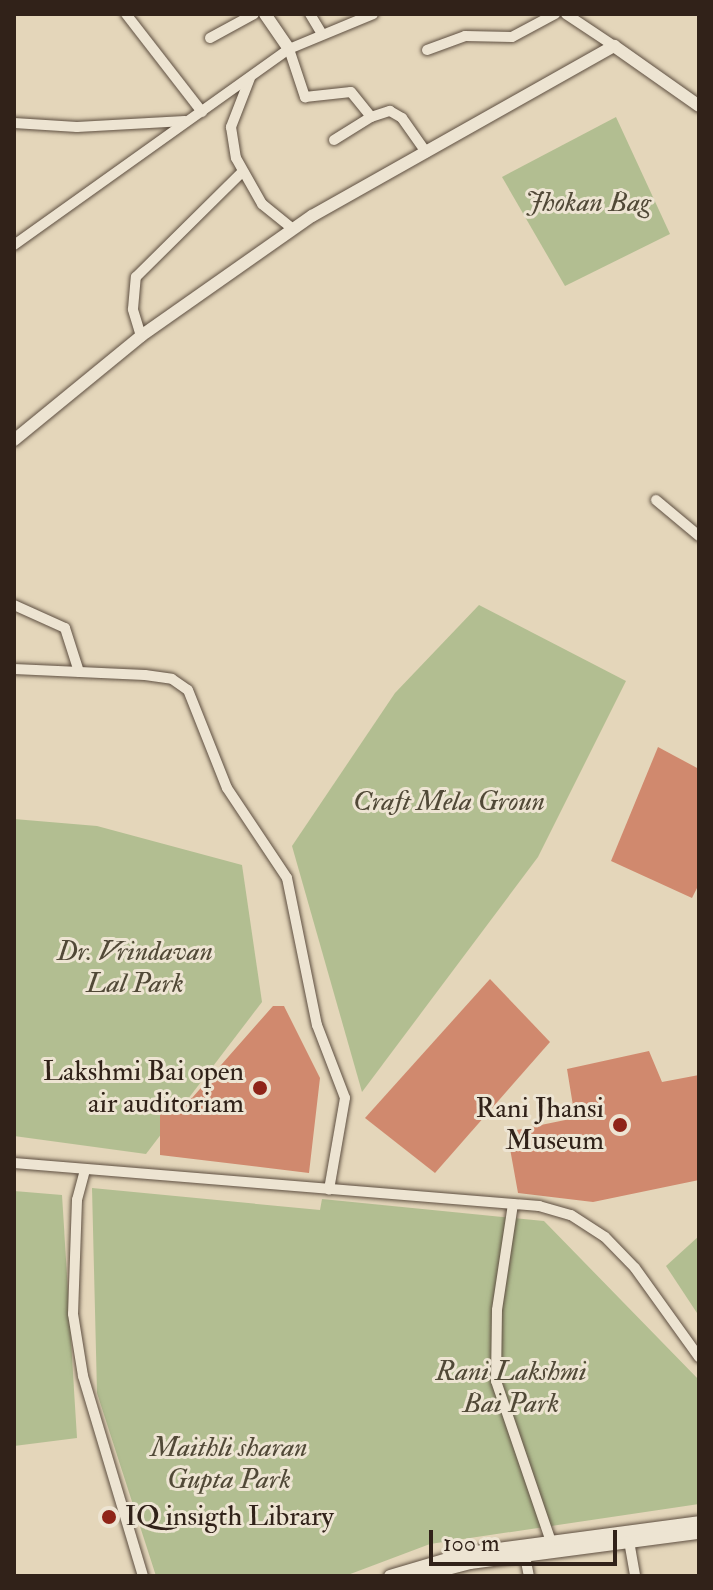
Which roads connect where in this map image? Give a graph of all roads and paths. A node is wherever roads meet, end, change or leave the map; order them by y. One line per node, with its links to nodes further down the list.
1 (126, 14): 15 (street)
2 (254, 14): 9 (street)
3 (265, 14): 11 (street)
4 (310, 14): 8 (street)
5 (373, 14): 8 (street)
6 (555, 14): 12 (street)
7 (566, 14): 10 (street)
8 (322, 34): 11 (street)
9 (210, 38)
10 (614, 46): 14 (street); 20 (street)
11 (289, 49): 13 (street); 16 (street)
12 (427, 50)
13 (250, 77): 15 (street); 21 (street)
14 (696, 101)
15 (202, 112): 17 (street)
16 (371, 117): 19 (street); 20 (street)
17 (187, 121): 18 (street); 23 (street)
18 (14, 123)
19 (334, 140)
20 (426, 152): 22 (street)
21 (242, 172): 22 (street); 24 (street)
22 (293, 229): 24 (street)
23 (14, 245)
24 (141, 336): 25 (street)
25 (14, 440)
26 (656, 500): 27 (street)
27 (699, 536)
28 (14, 605): 30 (street)
29 (14, 669): 30 (street)
30 (79, 672): 33 (street)
31 (14, 1163): 32 (street)
32 (85, 1170): 33 (street); 41 (street)
33 (329, 1190): 34 (street)
34 (513, 1204): 35 (street); 39 (street)
35 (699, 1357)
36 (699, 1522): 39 (street)
37 (699, 1533): 38 (street)
38 (629, 1541): 40 (street); 45 (street)
39 (551, 1542): 40 (street)
40 (524, 1551): 42 (street); 43 (street); 44 (street)
41 (143, 1576)
42 (390, 1576)
43 (421, 1576)
44 (529, 1576)
45 (635, 1576)

